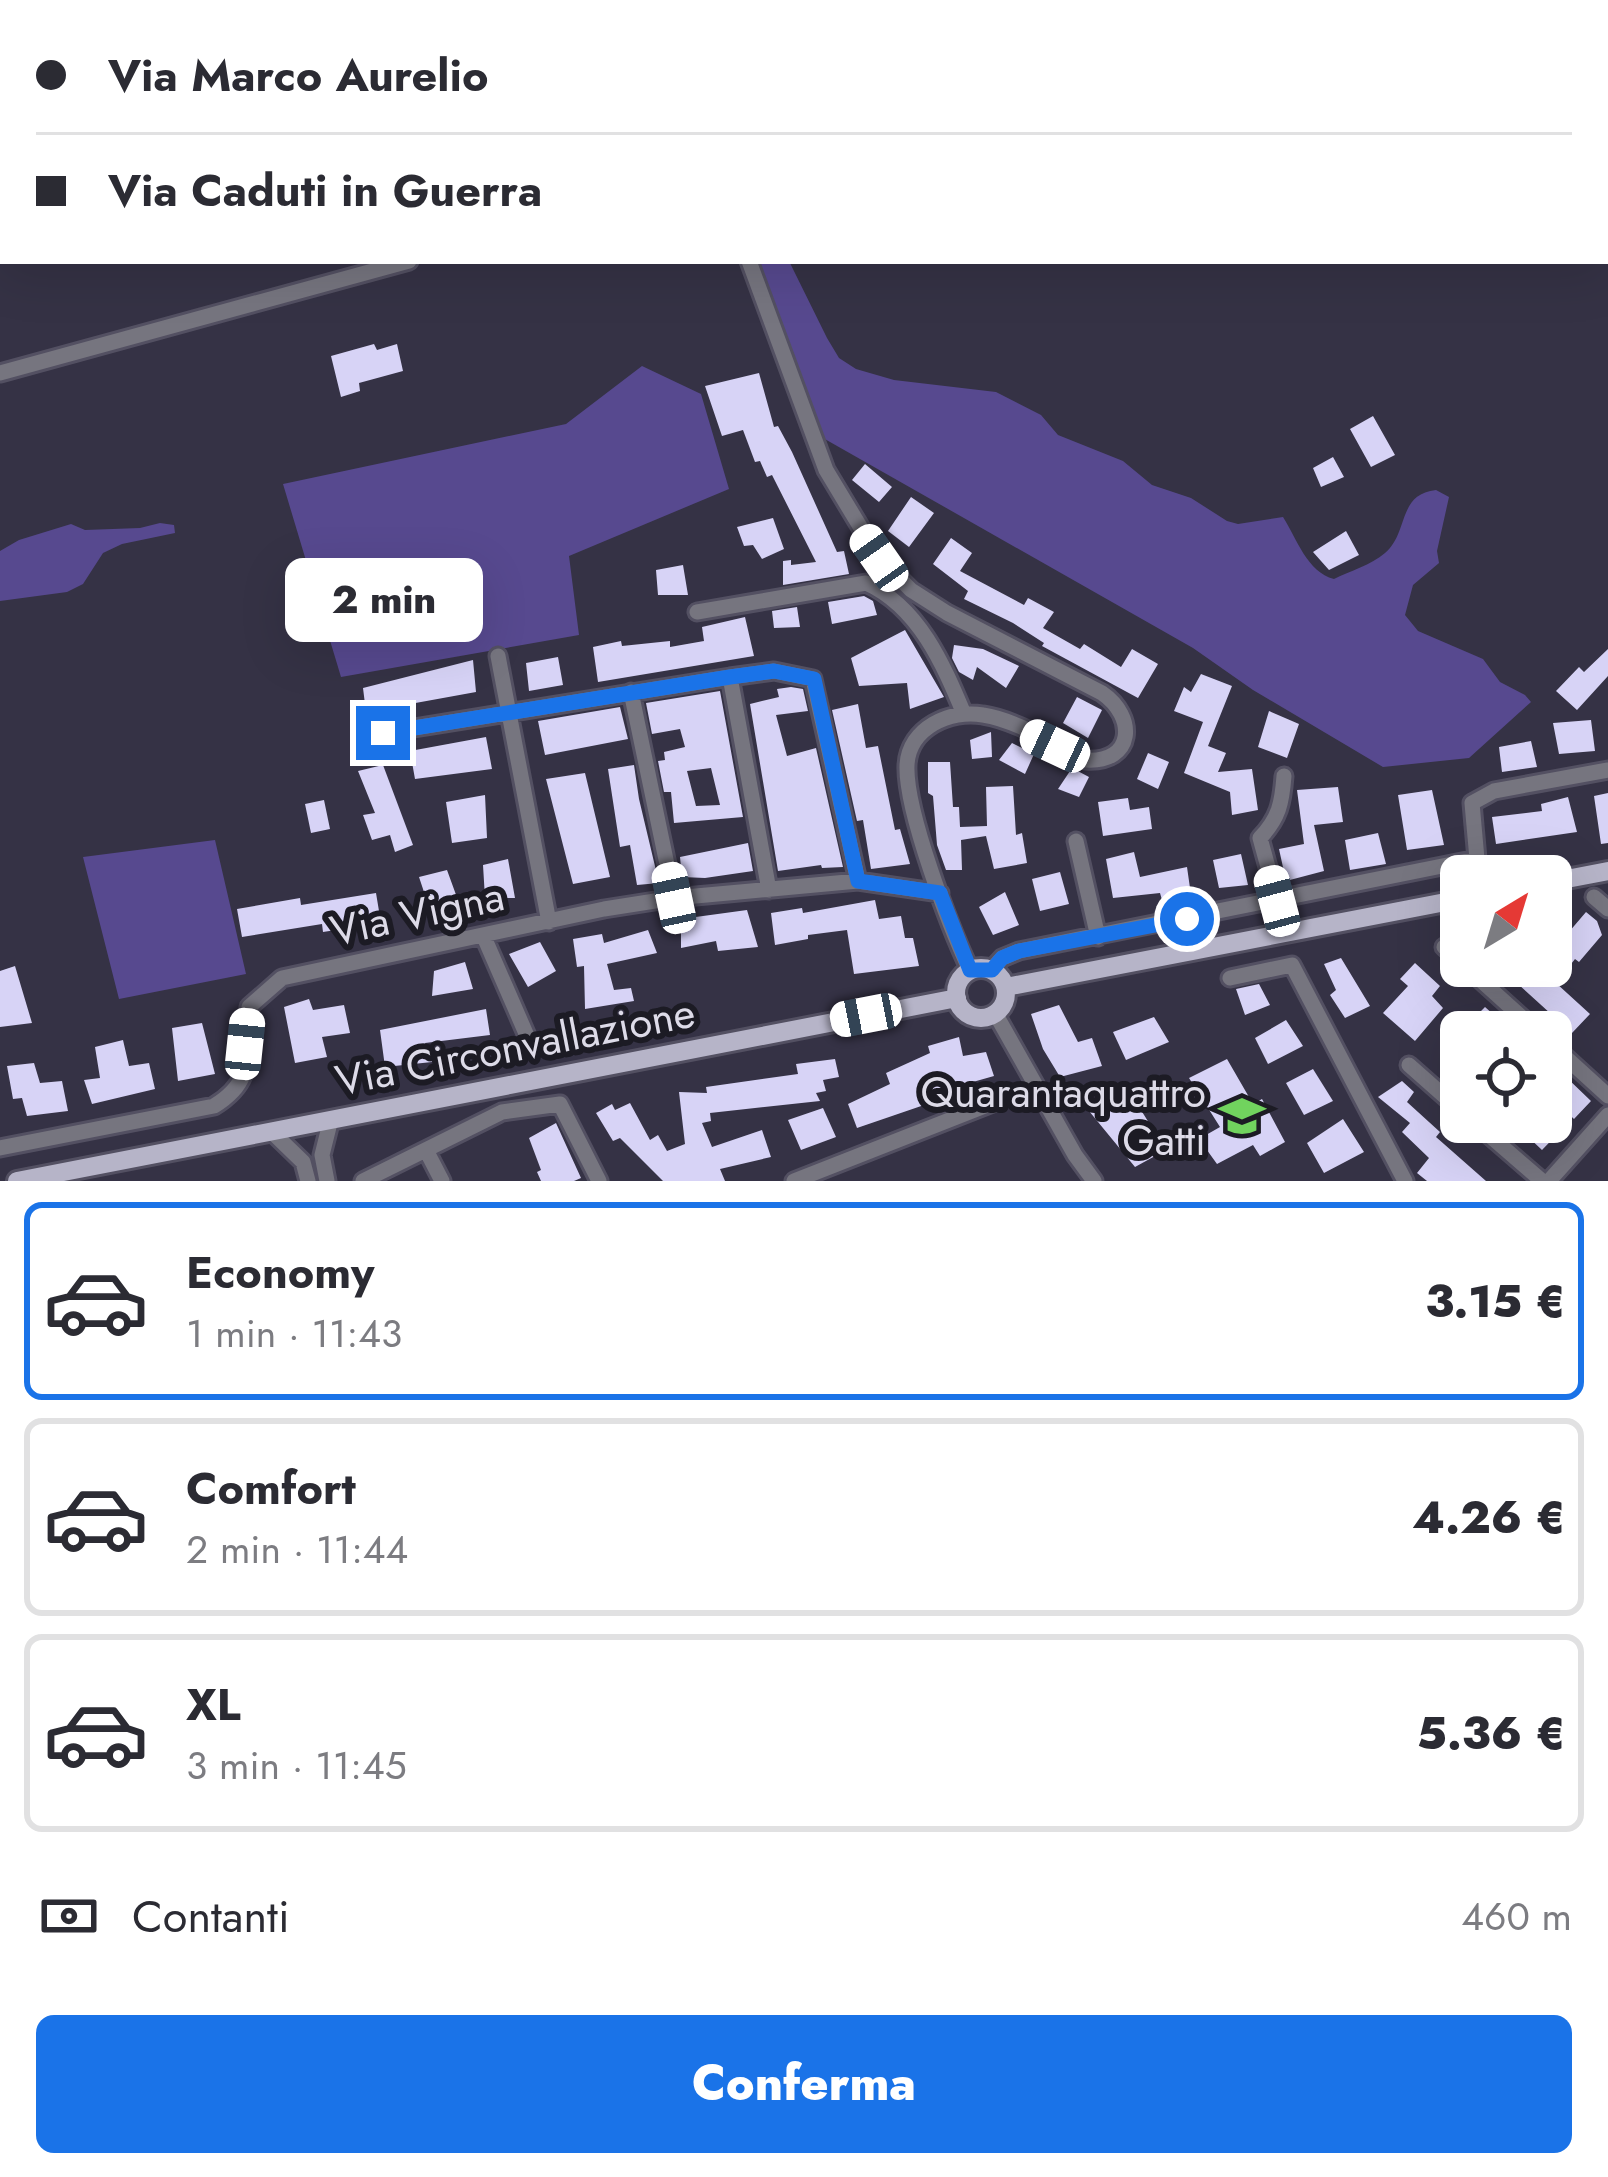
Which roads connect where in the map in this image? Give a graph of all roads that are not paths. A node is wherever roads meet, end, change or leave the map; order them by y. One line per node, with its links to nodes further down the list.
1 (398, 264): 3 (street)
2 (749, 264): 9 (street)
3 (0, 373)
4 (698, 612): 9 (street)
5 (499, 656): 8 (street)
6 (730, 677): 7 (street); 16 (street); 17 (street)
7 (631, 692): 8 (street); 20 (street)
8 (509, 711): 10 (street); 24 (street)
9 (964, 714): 18 (street)
10 (383, 733)
11 (1608, 770): 21 (street)
12 (1285, 776): 21 (street)
13 (1076, 841): 26 (street)
14 (1608, 871): 15 (main road)
15 (1572, 878)
16 (858, 881): 17 (street, Via Vigna); 18 (street, Via Vigna)
17 (769, 890): 20 (street, Via Vigna)
18 (940, 893): 27 (street)
19 (1594, 897): 23 (street)
20 (674, 898): 24 (street, Via Vigna)
21 (1277, 901): 26 (street)
22 (1440, 903): 30 (main road)
23 (1608, 909)
24 (549, 922): 25 (street, Via Vigna)
25 (484, 937): 35 (street); 45 (street, Via Vigna)
26 (1098, 937): 28 (street)
27 (970, 970): 28 (main road); 32 (main road)
28 (992, 970): 30 (main road)
29 (1230, 978): 55 (street)
30 (1006, 987): 34 (main road)
31 (1488, 987): 33 (street)
32 (957, 998): 34 (main road); 42 (main road, Via Circonvallazione)
33 (1515, 1011)
34 (995, 1013): 38 (street)
35 (531, 1045)
36 (1572, 1063): 40 (street)
37 (1409, 1065): 39 (street)
38 (1036, 1086): 53 (street); 54 (street)
39 (1440, 1092)
40 (1608, 1096)
41 (1608, 1115): 56 (street)
42 (331, 1119): 43 (main road, Via Circonvallazione); 49 (street)
43 (271, 1131): 47 (main road, Via Circonvallazione); 48 (street)
44 (1499, 1143): 56 (street)
45 (0, 1148)
46 (428, 1152): 50 (street); 51 (street); 52 (street)
47 (17, 1181)
48 (308, 1181)
49 (327, 1181)
50 (363, 1181)
51 (442, 1181)
52 (599, 1181)
53 (794, 1181)
54 (1094, 1181)
55 (1405, 1181)
56 (1545, 1181)

